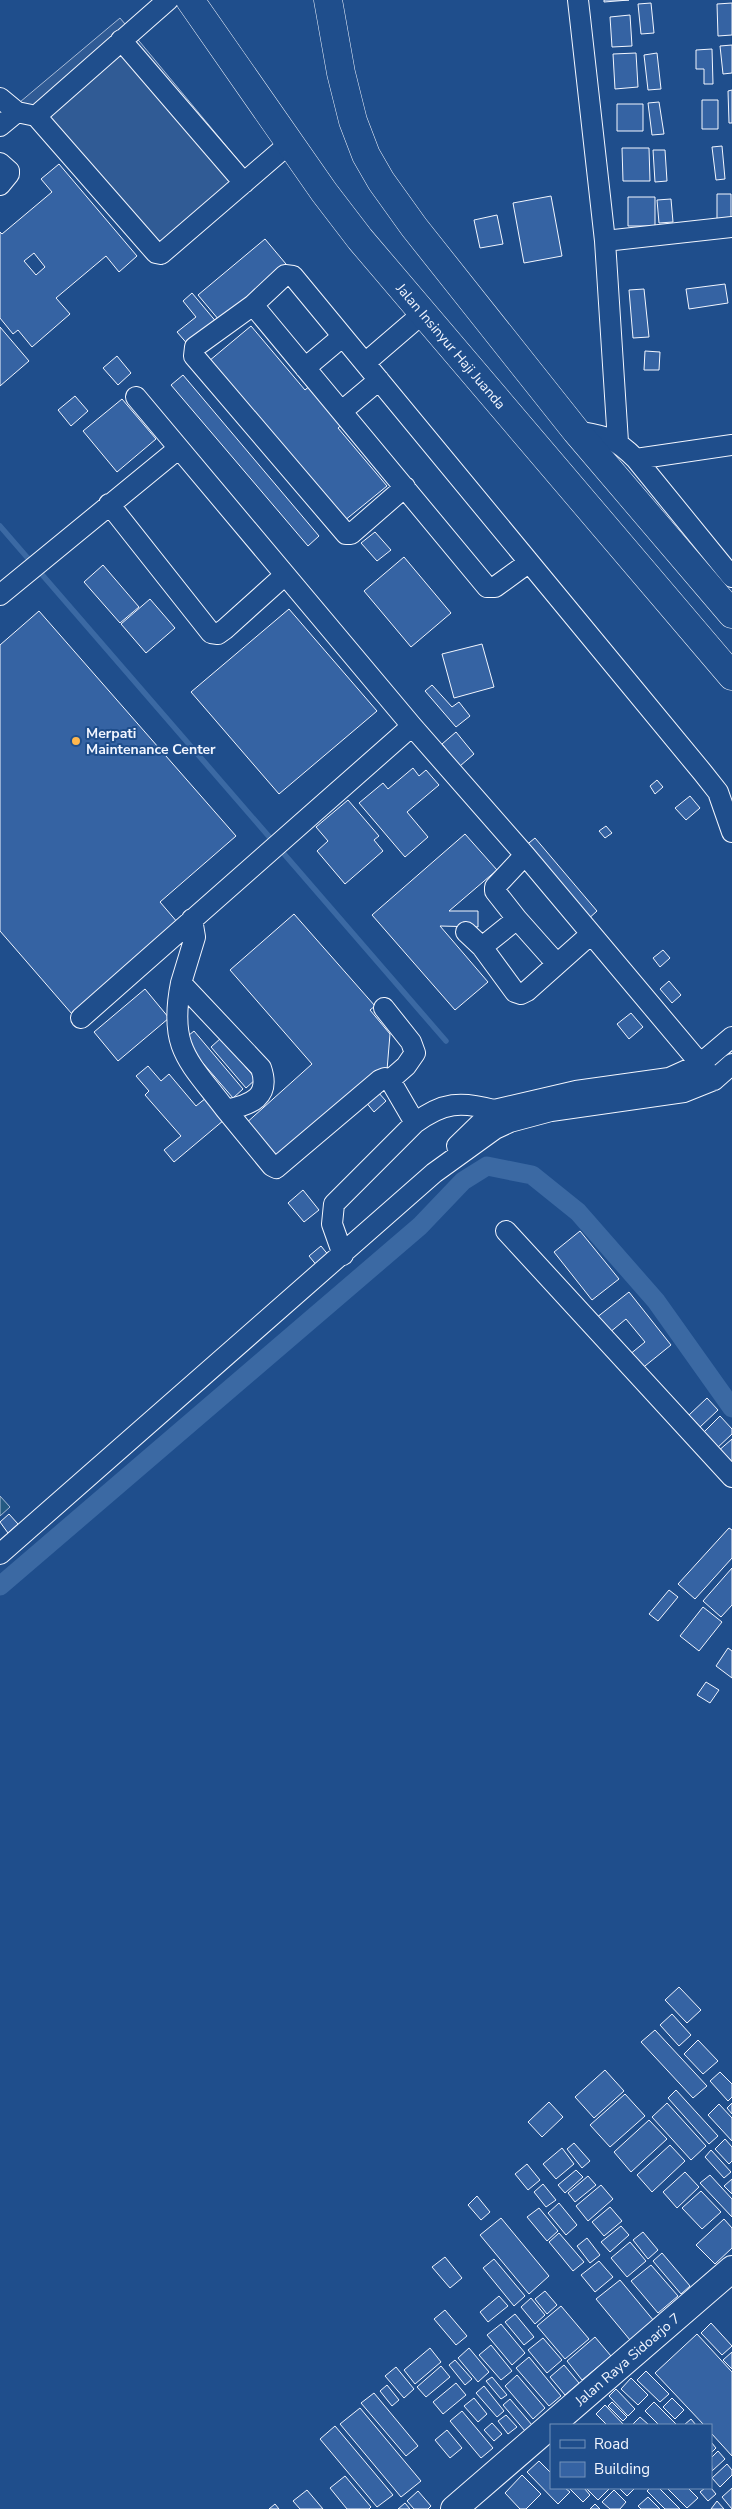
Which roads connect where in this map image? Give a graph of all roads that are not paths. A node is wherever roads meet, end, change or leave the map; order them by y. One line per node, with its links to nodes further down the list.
1 (168, 0): 5 (street)
2 (190, 0): 9 (highway, Jalan Insinyur Haji Juanda)
3 (328, 0): 23 (highway)
4 (578, 0): 14 (street)
5 (121, 40): 7 (street); 11 (street)
6 (0, 98): 7 (street)
7 (26, 114): 8 (street); 11 (street)
8 (0, 126)
9 (290, 143): 11 (street); 16 (highway, Jalan Insinyur Haji Juanda)
10 (0, 163): 12 (street)
11 (244, 183)
12 (0, 185)
13 (732, 227): 14 (street)
14 (605, 241): 24 (street)
15 (253, 305): 17 (street); 19 (street); 28 (street)
16 (422, 314): 18 (street); 31 (highway, Jalan Insinyur Haji Juanda)
17 (342, 337): 18 (street); 19 (street)
18 (364, 363): 20 (street)
19 (306, 368): 22 (street)
20 (379, 380): 22 (street); 32 (street)
21 (136, 397): 26 (street)
22 (342, 411): 28 (street)
23 (576, 431): 24 (street); 30 (highway)
24 (618, 442): 27 (street)
25 (732, 445): 27 (street)
26 (178, 449): 29 (street); 33 (street)
27 (636, 459): 34 (street)
28 (405, 487): 32 (street)
29 (109, 504): 33 (street); 35 (street)
30 (641, 508): 31 (highway); 36 (highway)
31 (610, 534): 37 (highway, Jalan Insinyur Haji Juanda)
32 (528, 563): 39 (street)
33 (285, 576): 38 (street)
34 (732, 578)
35 (0, 595)
36 (732, 614)
37 (732, 676)
38 (412, 726): 40 (street); 42 (street)
39 (732, 832)
40 (525, 855): 41 (street); 44 (street)
41 (517, 919): 45 (street); 46 (street)
42 (192, 920): 47 (street); 49 (street)
43 (466, 932): 45 (street)
44 (591, 934): 46 (street); 51 (street)
45 (482, 947): 46 (street)
46 (557, 964)
47 (181, 983): 55 (street); 55 (street)
48 (384, 1008): 53 (street)
49 (81, 1018)
50 (732, 1037): 51 (street)
51 (695, 1058): 54 (street); 56 (street)
52 (732, 1064): 54 (street)
53 (390, 1080): 55 (street); 57 (street)
54 (714, 1080): 58 (street)
55 (226, 1110)
56 (494, 1110): 57 (street); 58 (street)
57 (415, 1123): 60 (street)
58 (434, 1173): 60 (street)
59 (506, 1231): 61 (street)
60 (343, 1255): 62 (street)
61 (732, 1477)
62 (0, 1554)
63 (732, 2269): 64 (main road, Jalan Raya Sidoarjo 7)
64 (552, 2424)
65 (550, 2426): 66 (main road, Jalan Raya Sidoarjo 7)
66 (454, 2509)

